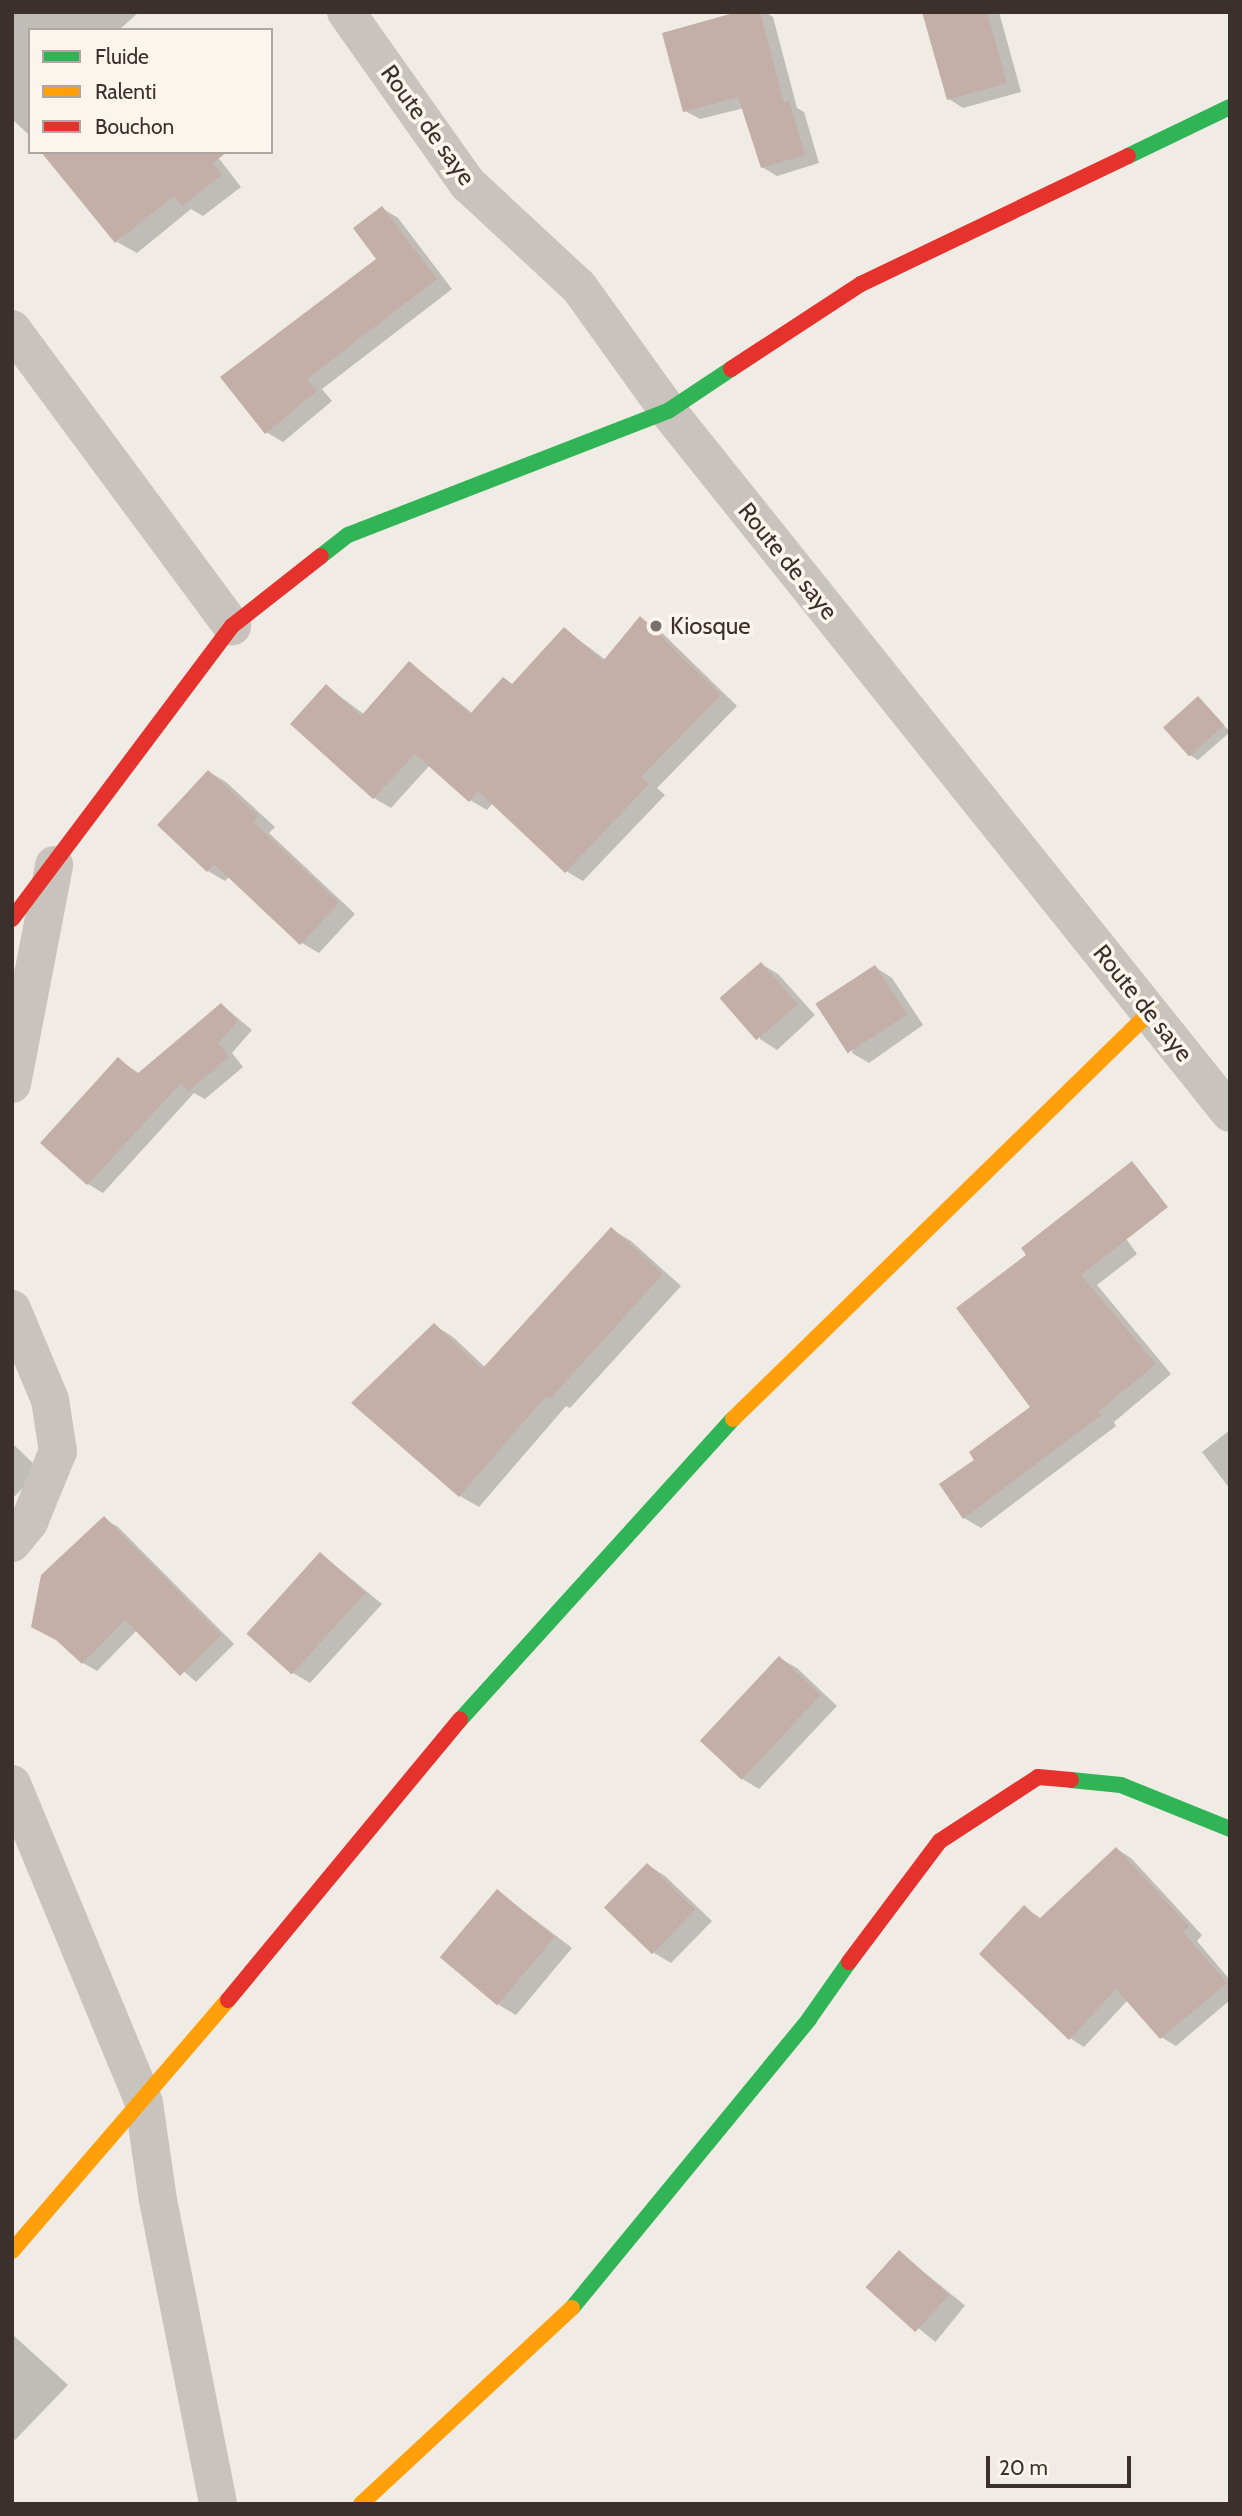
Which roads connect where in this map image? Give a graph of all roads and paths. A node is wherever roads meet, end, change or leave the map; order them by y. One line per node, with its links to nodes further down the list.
1 (346, 12): 4 (street, Route de saye)
2 (1230, 107): 4 (street)
3 (12, 330): 5 (street)
4 (668, 411): 5 (street); 8 (street, Route de saye)
5 (232, 626): 6 (street)
6 (54, 864): 7 (street); 9 (street)
7 (12, 919)
8 (1150, 1012): 10 (street, Route de saye); 15 (street)
9 (12, 1084)
10 (1230, 1113)
11 (12, 1309): 12 (street)
12 (12, 1543)
13 (12, 1784): 15 (street)
14 (1230, 1829): 18 (street)
15 (144, 2104): 16 (street); 17 (street)
16 (12, 2251)
17 (218, 2504)
18 (361, 2504)

